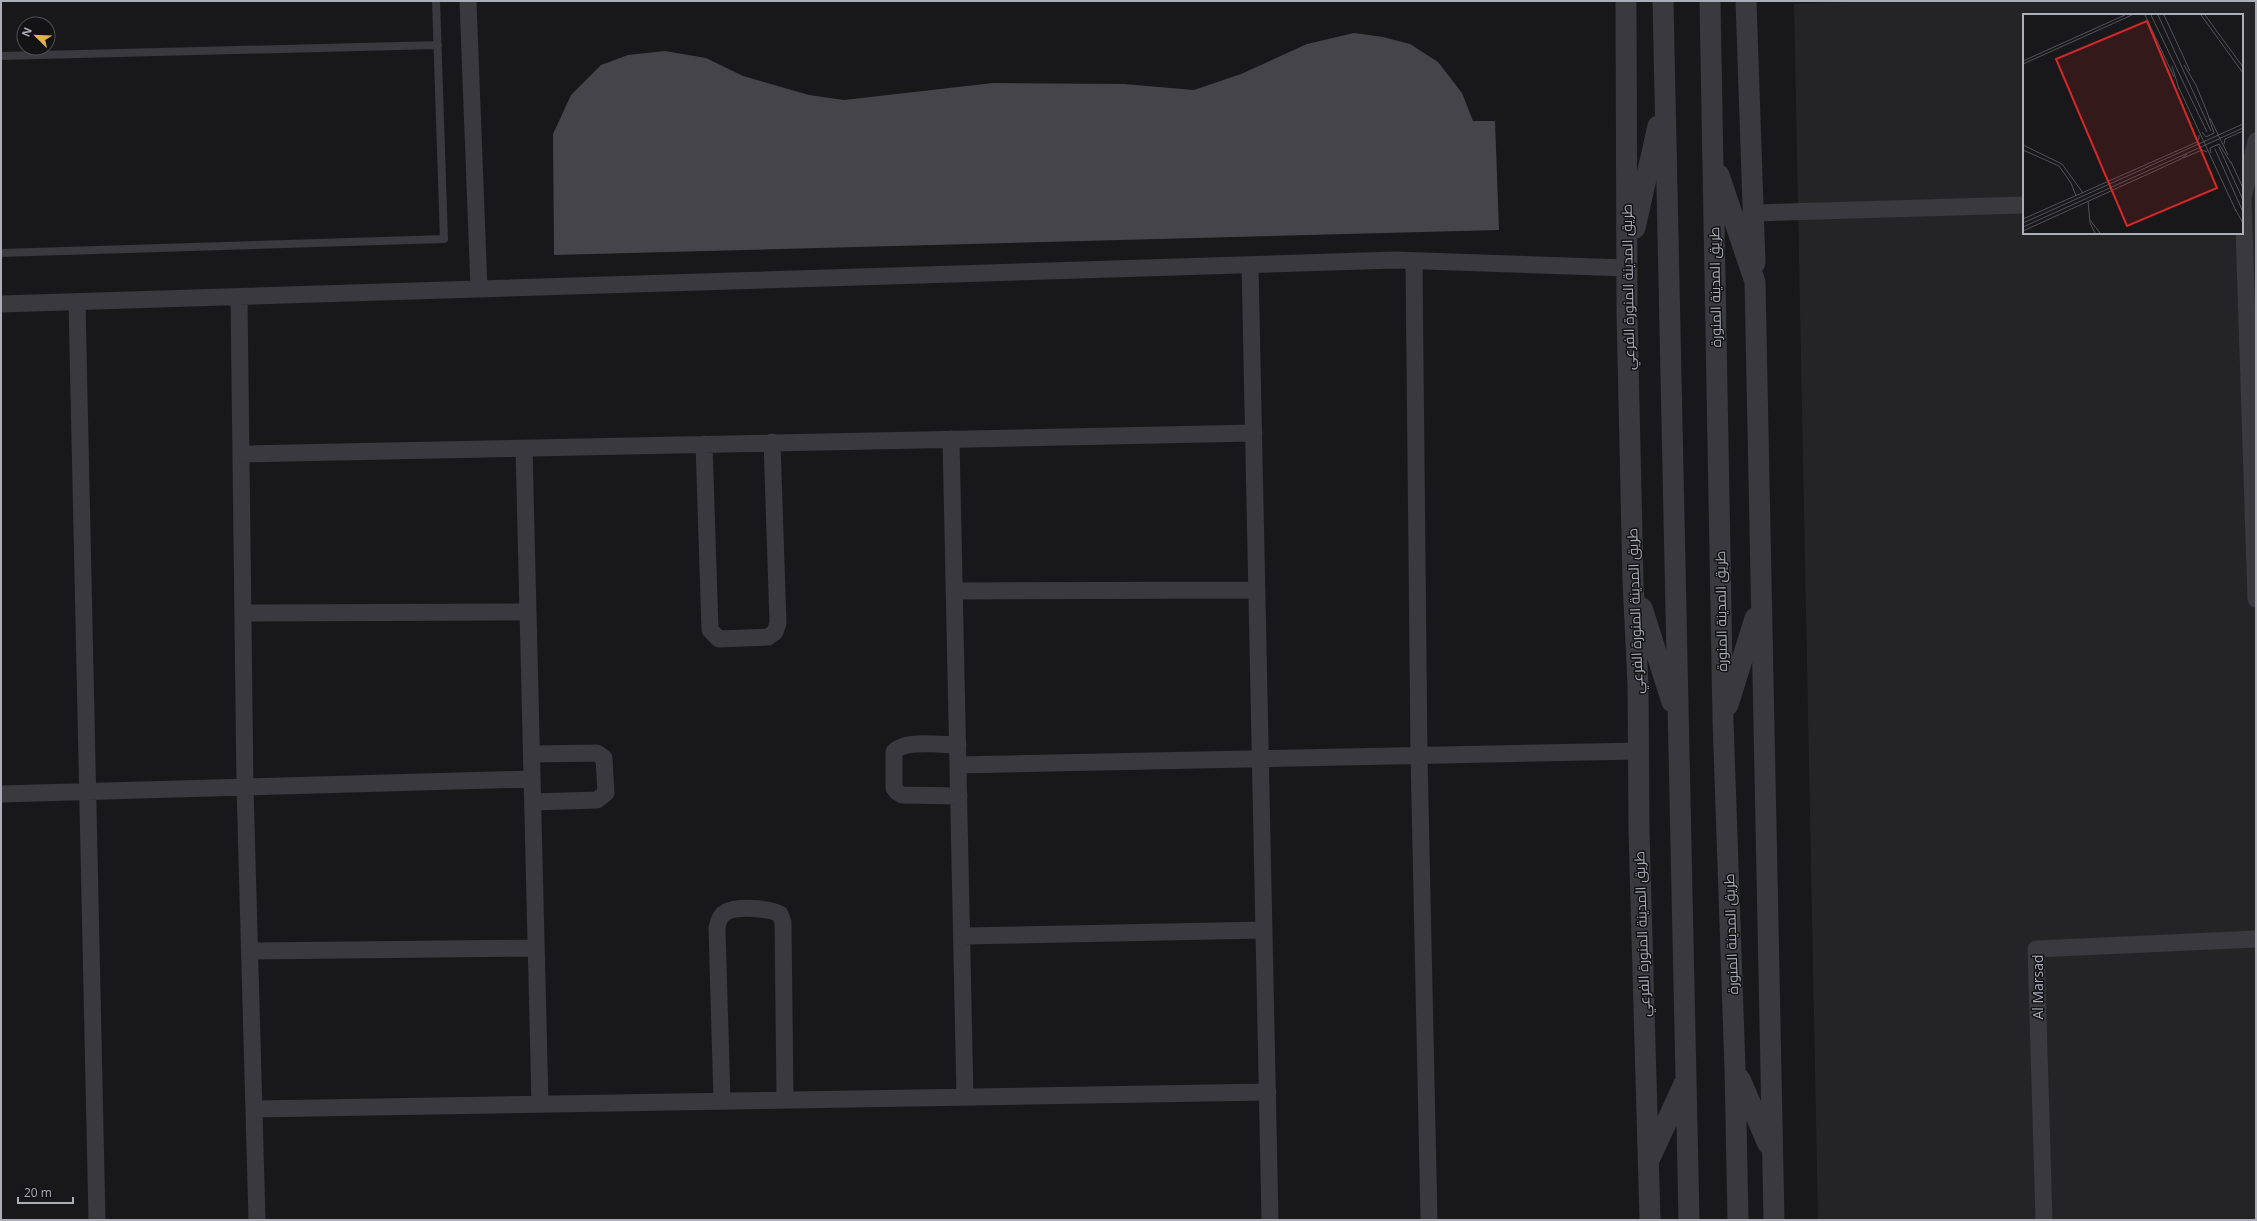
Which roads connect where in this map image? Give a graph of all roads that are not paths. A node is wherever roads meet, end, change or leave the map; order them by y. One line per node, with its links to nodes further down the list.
1 (436, 1): 7 (lane)
2 (468, 1): 21 (street)
3 (1626, 1): 19 (street, طريق المدينة المنورة الفرعي)
4 (1663, 1): 9 (street)
5 (1710, 1): 11 (street, طريق المدينة المنورة)
6 (1746, 1): 14 (street)
7 (438, 45): 8 (lane); 16 (lane)
8 (1, 56)
9 (1665, 94): 19 (street); 41 (street)
10 (2256, 141): 12 (street)
11 (1713, 156): 20 (street); 40 (street, طريق المدينة المنورة)
12 (2243, 194)
13 (2023, 205): 14 (street)
14 (1755, 213): 20 (street)
15 (2243, 226): 31 (street)
16 (1, 253)
17 (1414, 262): 18 (street); 19 (street); 45 (street)
18 (1250, 264): 21 (street); 25 (street)
19 (1626, 268): 32 (street, طريق المدينة المنورة الفرعي)
20 (1755, 282): 37 (street)
21 (479, 290): 22 (street)
22 (239, 297): 23 (street); 30 (street)
23 (77, 302): 24 (street); 50 (street)
24 (1, 304)
25 (1254, 432): 26 (street); 33 (street)
26 (951, 439): 27 (street); 34 (street)
27 (772, 442): 28 (street); 28 (street)
28 (704, 444): 29 (street)
29 (524, 448): 30 (street); 38 (street)
30 (241, 454): 39 (street)
31 (2255, 559): 35 (street)
32 (1633, 581): 41 (street); 43 (street, طريق المدينة المنورة الفرعي)
33 (1257, 590): 34 (street); 46 (street)
34 (954, 591): 42 (street)
35 (2256, 594): 36 (street)
36 (2256, 599)
37 (1760, 602): 40 (street); 67 (street)
38 (528, 612): 39 (street); 44 (street)
39 (243, 613): 49 (street)
40 (1723, 720): 59 (street, طريق المدينة المنورة)
41 (1679, 726): 60 (street)
42 (958, 745): 47 (street); 52 (street)
43 (1639, 750): 45 (street); 68 (street, طريق المدينة المنورة الفرعي)
44 (532, 754): 48 (street); 53 (street)
45 (1419, 755): 46 (street); 72 (street)
46 (1260, 758): 47 (street); 54 (street)
47 (958, 765): 52 (street)
48 (532, 779): 49 (street); 53 (street)
49 (246, 787): 50 (street); 58 (street)
50 (88, 792): 51 (street); 69 (street)
51 (1, 794)
52 (959, 796): 55 (street)
53 (533, 802): 57 (street)
54 (1264, 930): 55 (street); 61 (street)
55 (962, 936): 62 (street)
56 (2256, 939): 77 (street, Al Marsad)
57 (536, 948): 58 (street); 65 (street)
58 (250, 951): 66 (street)
59 (1736, 1069): 67 (street); 75 (street, طريق المدينة المنورة)
60 (1686, 1078): 68 (street); 74 (street)
61 (1268, 1092): 62 (street); 71 (street)
62 (966, 1097): 63 (street)
63 (785, 1100): 64 (street); 64 (street)
64 (722, 1101): 65 (street)
65 (540, 1104): 66 (street)
66 (254, 1109): 70 (street)
67 (1772, 1154): 76 (street)
68 (1648, 1162): 73 (street, طريق المدينة المنورة الفرعي)
69 (97, 1220)
70 (257, 1220)
71 (1270, 1220)
72 (1429, 1220)
73 (1650, 1220)
74 (1689, 1220)
75 (1738, 1220)
76 (1774, 1220)
77 (2044, 1220)

